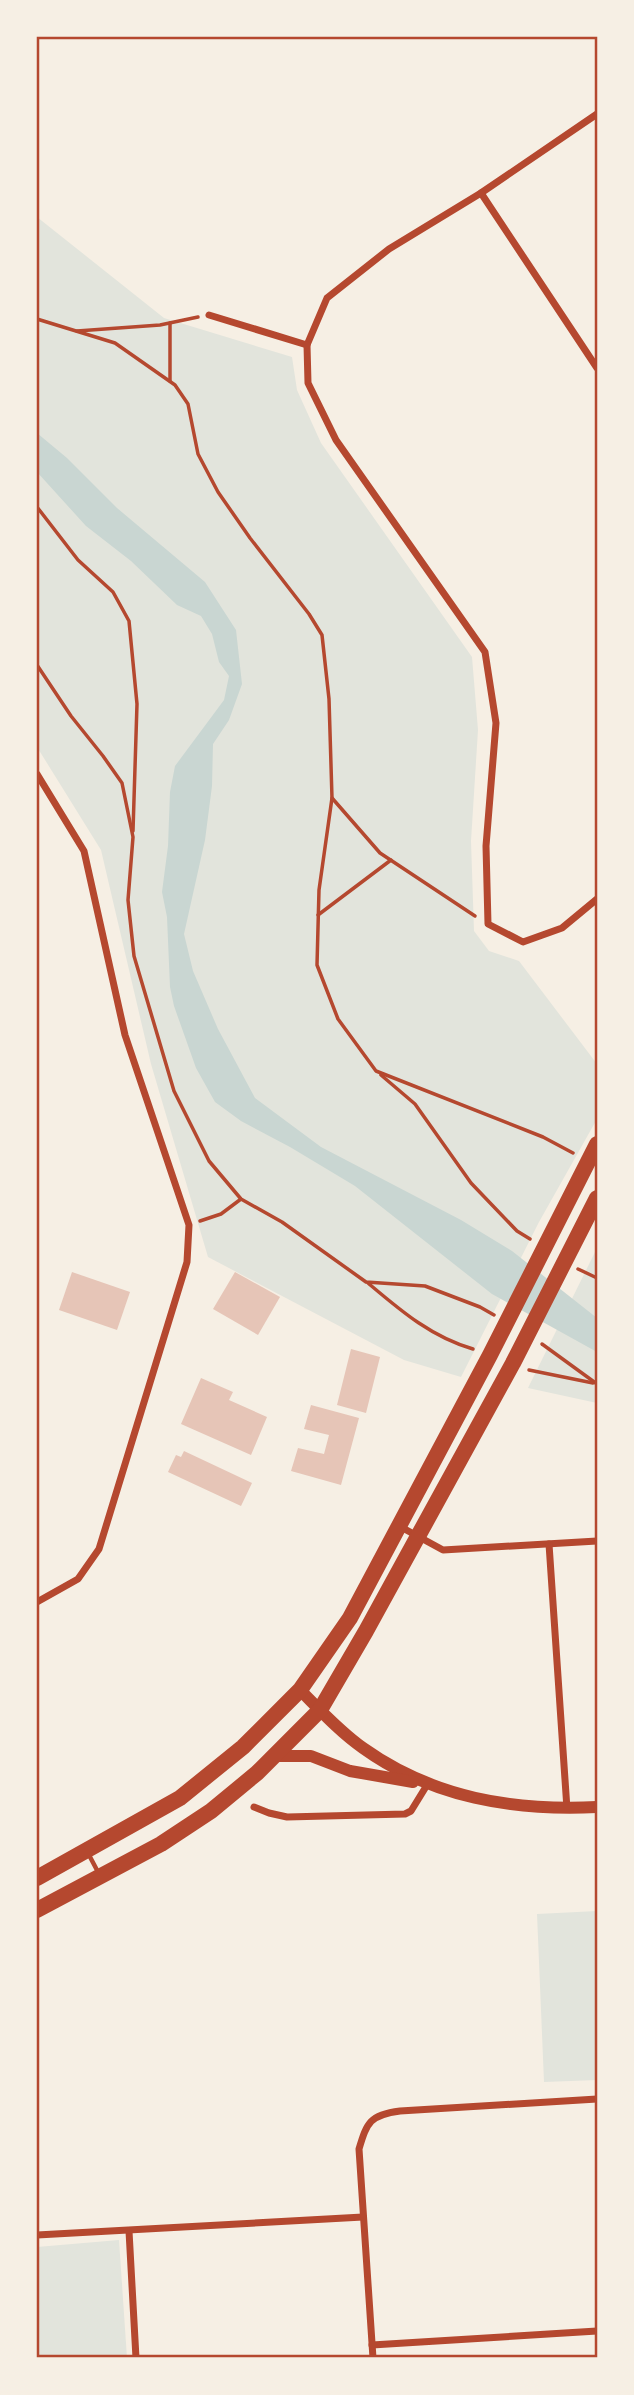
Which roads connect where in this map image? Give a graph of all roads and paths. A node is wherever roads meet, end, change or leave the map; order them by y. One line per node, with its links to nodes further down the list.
1 (597, 114): 2 (street)
2 (481, 193): 7 (street); 8 (street)
3 (209, 316): 5 (path); 7 (street)
4 (37, 319): 6 (path)
5 (170, 323): 6 (path); 9 (path)
6 (75, 331): 9 (path)
7 (307, 345): 18 (street)
8 (597, 368)
9 (170, 381): 13 (path)
10 (37, 507): 14 (path)
11 (37, 665): 14 (path)
12 (37, 774): 24 (street)
13 (332, 798): 15 (path); 17 (path)
14 (133, 837): 23 (path)
15 (391, 860): 17 (path); 18 (path)
16 (597, 900): 18 (street)
17 (318, 915): 19 (path)
18 (488, 924)
19 (376, 1071): 21 (path); 25 (path)
20 (597, 1144): 21 (main road)
21 (587, 1161): 31 (main road)
22 (597, 1198): 29 (main road)
23 (241, 1199): 24 (path); 28 (path)
24 (189, 1225): 35 (street)
25 (537, 1244)
26 (568, 1263): 27 (path)
27 (597, 1278)
28 (501, 1319)
29 (527, 1343): 30 (path); 32 (main road)
30 (597, 1384)
31 (399, 1526): 32 (street); 36 (main road)
32 (418, 1537): 34 (street); 37 (main road)
33 (597, 1541): 34 (street)
34 (549, 1544): 42 (street)
35 (37, 1602)
36 (300, 1690): 37 (street); 43 (main road)
37 (320, 1710): 38 (main road); 39 (street)
38 (273, 1756): 39 (street); 44 (main road)
39 (427, 1785): 40 (street); 42 (street)
40 (254, 1807)
41 (597, 1807): 42 (street)
42 (566, 1808)
43 (86, 1851): 44 (lane); 45 (main road)
44 (100, 1876): 46 (main road)
45 (37, 1878)
46 (37, 1910)
47 (597, 2099): 48 (street)
48 (363, 2217): 49 (street); 52 (street)
49 (129, 2231): 50 (street); 53 (street)
50 (37, 2235)
51 (597, 2331): 52 (street)
52 (372, 2345): 54 (street)
53 (136, 2358)
54 (373, 2358)

